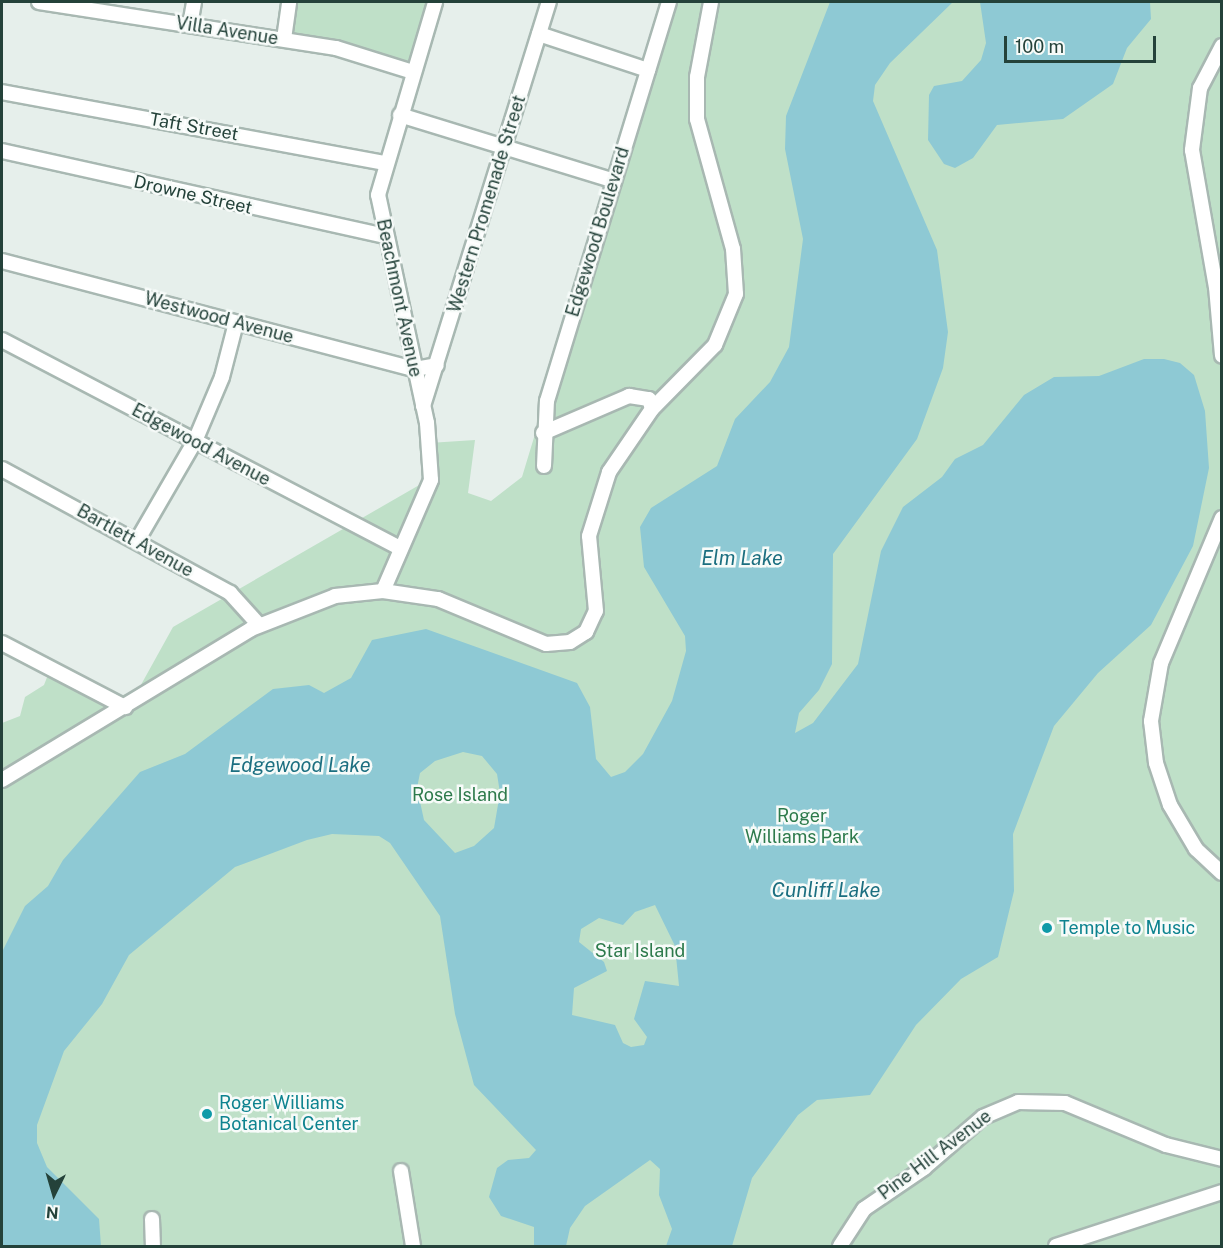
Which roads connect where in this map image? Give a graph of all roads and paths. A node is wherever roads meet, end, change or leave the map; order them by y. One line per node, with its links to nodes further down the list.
1 (39, 2): 8 (street, Villa Avenue)
2 (194, 2): 9 (street)
3 (289, 2): 11 (street)
4 (435, 2): 14 (street, Beachmont Avenue)
5 (549, 2): 10 (street, Western Promenade Street)
6 (669, 2): 13 (street, Edgewood Boulevard)
7 (711, 2): 29 (street)
8 (99, 6): 9 (street, Villa Avenue)
9 (190, 25): 11 (street, Villa Avenue)
10 (539, 34): 13 (street); 17 (street, Western Promenade Street)
11 (284, 39): 14 (street, Villa Avenue)
12 (1221, 45): 25 (street)
13 (648, 70): 20 (street, Edgewood Boulevard)
14 (413, 72): 16 (street, Beachmont Avenue)
15 (2, 92): 19 (street, Taft Street)
16 (400, 115): 17 (street); 19 (street, Beachmont Avenue)
17 (505, 146): 20 (street); 26 (street, Western Promenade Street)
18 (2, 151): 21 (street, Drowne Street)
19 (386, 163): 21 (street, Beachmont Avenue)
20 (614, 181): 30 (street, Edgewood Boulevard)
21 (385, 236): 27 (street, Beachmont Avenue)
22 (2, 261): 23 (street, Westwood Avenue)
23 (236, 322): 27 (street, Westwood Avenue); 31 (street)
24 (2, 340): 31 (street, Edgewood Avenue)
25 (1221, 356)
26 (437, 365): 27 (street, Westwood Avenue); 28 (street, Western Promenade Street)
27 (415, 369): 28 (street, Beachmont Avenue)
28 (423, 407): 36 (street, Beachmont Avenue)
29 (652, 409): 30 (street); 37 (street)
30 (543, 433): 32 (street, Edgewood Boulevard)
31 (195, 441): 35 (street); 36 (street, Edgewood Avenue)
32 (544, 466)
33 (2, 470): 35 (street, Bartlett Avenue)
34 (1221, 518): 42 (street)
35 (137, 541): 38 (street, Bartlett Avenue)
36 (400, 549): 37 (street, Beachmont Avenue)
37 (383, 591): 38 (street)
38 (259, 625): 40 (street)
39 (2, 643): 40 (street)
40 (125, 707): 41 (street)
41 (2, 780)
42 (1221, 873)
43 (1221, 1159): 49 (street, Pine Hill Avenue)
44 (401, 1171): 48 (street)
45 (1221, 1192): 50 (street)
46 (152, 1219): 47 (street)
47 (153, 1246)
48 (413, 1246)
49 (840, 1246)
50 (1056, 1246)

